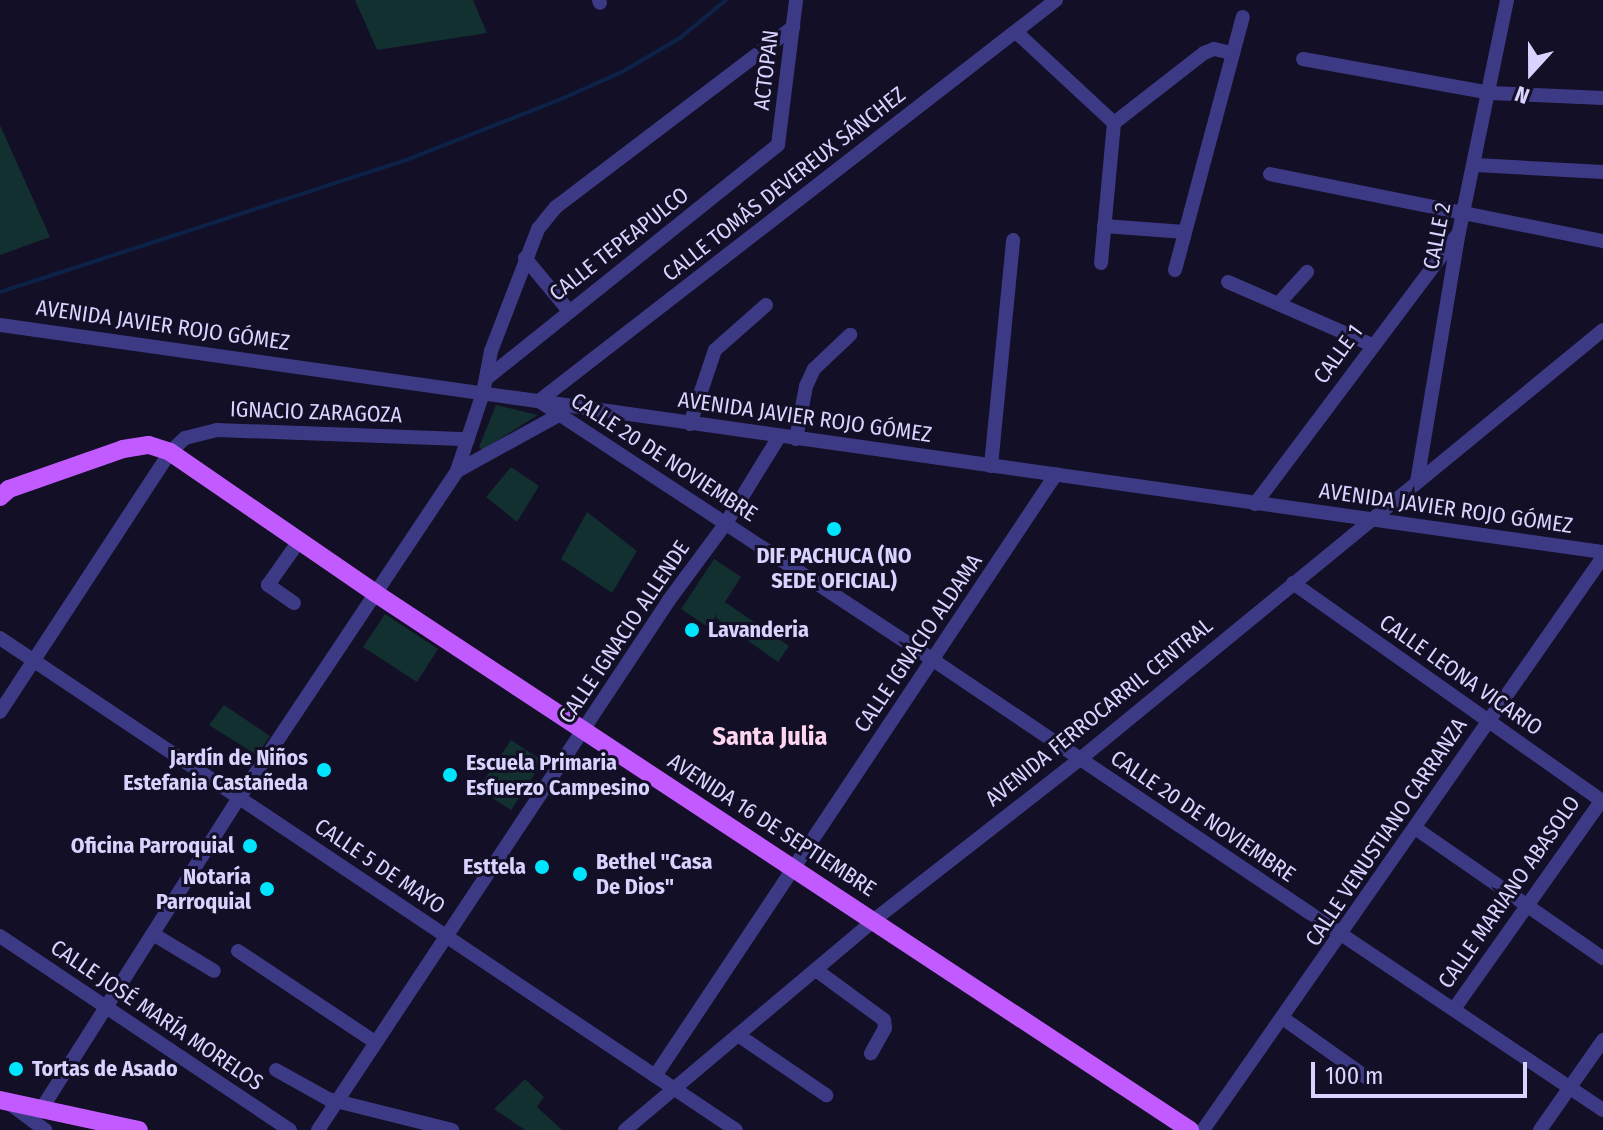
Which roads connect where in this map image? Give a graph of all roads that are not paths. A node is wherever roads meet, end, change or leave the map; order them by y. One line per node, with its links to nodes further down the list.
1 (796, 0): 5 (street, ACTOPAN)
2 (1056, 0): 6 (street, CALLE TOMÁS DEVEREUX SÁNCHEZ)
3 (1507, 0): 9 (street, CALLE 2)
4 (1243, 17): 7 (street)
5 (793, 27): 12 (street, ACTOPAN); 22 (street)
6 (1016, 32): 11 (street); 36 (street, CALLE TOMÁS DEVEREUX SÁNCHEZ)
7 (1232, 53): 11 (street); 18 (street)
8 (1303, 59): 9 (street)
9 (1490, 93): 10 (street); 13 (street, CALLE 2)
10 (1603, 98)
11 (1114, 123): 17 (street)
12 (778, 145): 29 (street, CALLE TEPEAPULCO)
13 (1476, 165): 14 (street); 16 (street, CALLE 2)
14 (1603, 172)
15 (1270, 174): 16 (street)
16 (1464, 212): 19 (street, CALLE 2); 21 (street)
17 (1104, 226): 18 (street); 23 (street)
18 (1185, 232): 24 (street)
19 (1459, 232): 33 (street, CALLE 1); 46 (street, CALLE 2)
20 (1013, 240): 43 (street)
21 (1603, 241)
22 (525, 258): 29 (street); 34 (street)
23 (1101, 263)
24 (1175, 270)
25 (1307, 272): 27 (street)
26 (1228, 282): 27 (street)
27 (1279, 303): 33 (street)
28 (766, 305): 38 (street)
29 (569, 311): 34 (street, CALLE TEPEAPULCO)
30 (0, 325): 35 (street, AVENIDA JAVIER ROJO GÓMEZ)
31 (1603, 330): 46 (street, AVENIDA FERROCARRIL CENTRAL)
32 (850, 335): 41 (street)
33 (1372, 345): 48 (street, CALLE 1)
34 (487, 378): 35 (street)
35 (483, 393): 36 (street, AVENIDA JAVIER ROJO GÓMEZ); 40 (street)
36 (539, 401): 37 (street, CALLE 20 DE NOVIEMBRE); 38 (street, AVENIDA JAVIER ROJO GÓMEZ)
37 (559, 415): 44 (street); 50 (street, CALLE 20 DE NOVIEMBRE)
38 (690, 424): 39 (street, AVENIDA JAVIER ROJO GÓMEZ)
39 (779, 437): 41 (street, AVENIDA JAVIER ROJO GÓMEZ); 50 (street, CALLE IGNACIO ALLENDE)
40 (468, 439): 42 (street, IGNACIO ZARAGOZA); 44 (street)
41 (796, 439): 43 (street, AVENIDA JAVIER ROJO GÓMEZ)
42 (170, 452): 47 (main road); 51 (main road, AVENIDA 16 DE SEPTIEMBRE); 58 (street)
43 (991, 466): 45 (street, AVENIDA JAVIER ROJO GÓMEZ)
44 (457, 471): 54 (street)
45 (1056, 474): 48 (street, AVENIDA JAVIER ROJO GÓMEZ); 57 (street, CALLE IGNACIO ALDAMA)
46 (1417, 482): 49 (street, AVENIDA FERROCARRIL CENTRAL)
47 (0, 497)
48 (1255, 504): 49 (street, AVENIDA JAVIER ROJO GÓMEZ)
49 (1369, 520): 52 (street, AVENIDA JAVIER ROJO GÓMEZ); 53 (street, AVENIDA FERROCARRIL CENTRAL)
50 (726, 523): 57 (street, CALLE 20 DE NOVIEMBRE); 61 (street, CALLE IGNACIO ALLENDE)
51 (299, 541): 54 (main road, AVENIDA 16 DE SEPTIEMBRE); 55 (street)
52 (1603, 555): 60 (street, CALLE VENUSTIANO CARRANZA)
53 (1293, 583): 60 (street, CALLE LEONA VICARIO); 62 (street, AVENIDA FERROCARRIL CENTRAL)
54 (375, 593): 61 (main road, AVENIDA 16 DE SEPTIEMBRE); 63 (street)
55 (294, 603)
56 (0, 638): 58 (street, CALLE 5 DE MAYO)
57 (933, 660): 62 (street, CALLE 20 DE NOVIEMBRE); 66 (street, CALLE IGNACIO ALDAMA)
58 (34, 661): 59 (street); 63 (street, CALLE 5 DE MAYO)
59 (0, 712)
60 (1488, 721): 64 (street, CALLE LEONA VICARIO); 65 (street, CALLE VENUSTIANO CARRANZA)
61 (584, 731): 66 (main road, AVENIDA 16 DE SEPTIEMBRE); 72 (street, CALLE IGNACIO ALLENDE)
62 (1079, 760): 68 (street, AVENIDA FERROCARRIL CENTRAL); 70 (street, CALLE 20 DE NOVIEMBRE)
63 (239, 798): 69 (street); 72 (street, CALLE 5 DE MAYO)
64 (1602, 802): 67 (street, CALLE MARIANO ABASOLO)
65 (1415, 828): 67 (street); 70 (street, CALLE VENUSTIANO CARRANZA)
66 (795, 868): 68 (main road, AVENIDA 16 DE SEPTIEMBRE); 85 (street, CALLE IGNACIO ALDAMA)
67 (1527, 906): 74 (street); 78 (street, CALLE MARIANO ABASOLO)
68 (874, 920): 75 (street, AVENIDA FERROCARRIL CENTRAL); 101 (main road, AVENIDA 16 DE SEPTIEMBRE)
69 (153, 934): 76 (street); 77 (street)
70 (1342, 935): 78 (street, CALLE 20 DE NOVIEMBRE); 79 (street, CALLE VENUSTIANO CARRANZA)
71 (0, 936): 77 (street, CALLE JOSÉ MARÍA MORELOS)
72 (446, 936): 82 (street, CALLE IGNACIO ALLENDE); 85 (street, CALLE 5 DE MAYO)
73 (238, 951): 82 (street)
74 (1603, 958)
75 (816, 970): 80 (street, AVENIDA FERROCARRIL CENTRAL); 83 (street)
76 (214, 971)
77 (105, 1007): 92 (street); 96 (street, CALLE JOSÉ MARÍA MORELOS)
78 (1454, 1009): 87 (street, CALLE 20 DE NOVIEMBRE)
79 (1284, 1019): 86 (street); 102 (street, CALLE VENUSTIANO CARRANZA)
80 (738, 1035): 88 (street, AVENIDA FERROCARRIL CENTRAL); 89 (street)
81 (1603, 1040): 87 (street)
82 (375, 1042): 91 (street, CALLE IGNACIO ALLENDE)
83 (871, 1053)
84 (276, 1070): 91 (street)
85 (655, 1076): 88 (street, CALLE 5 DE MAYO)
86 (1370, 1080)
87 (1569, 1087): 93 (street, CALLE 20 DE NOVIEMBRE); 103 (street)
88 (674, 1088): 99 (street, AVENIDA FERROCARRIL CENTRAL); 100 (street, CALLE 5 DE MAYO)
89 (826, 1095)
90 (2, 1099): 92 (main road); 94 (street)
91 (337, 1101): 97 (street, CALLE IGNACIO ALLENDE); 98 (street)
92 (42, 1108): 95 (main road)
93 (1603, 1110)
94 (45, 1130)
95 (139, 1130)
96 (290, 1130)
97 (318, 1130)
98 (452, 1130)
99 (625, 1130)
100 (736, 1130)
101 (1190, 1130)
102 (1203, 1130)
103 (1540, 1130)

